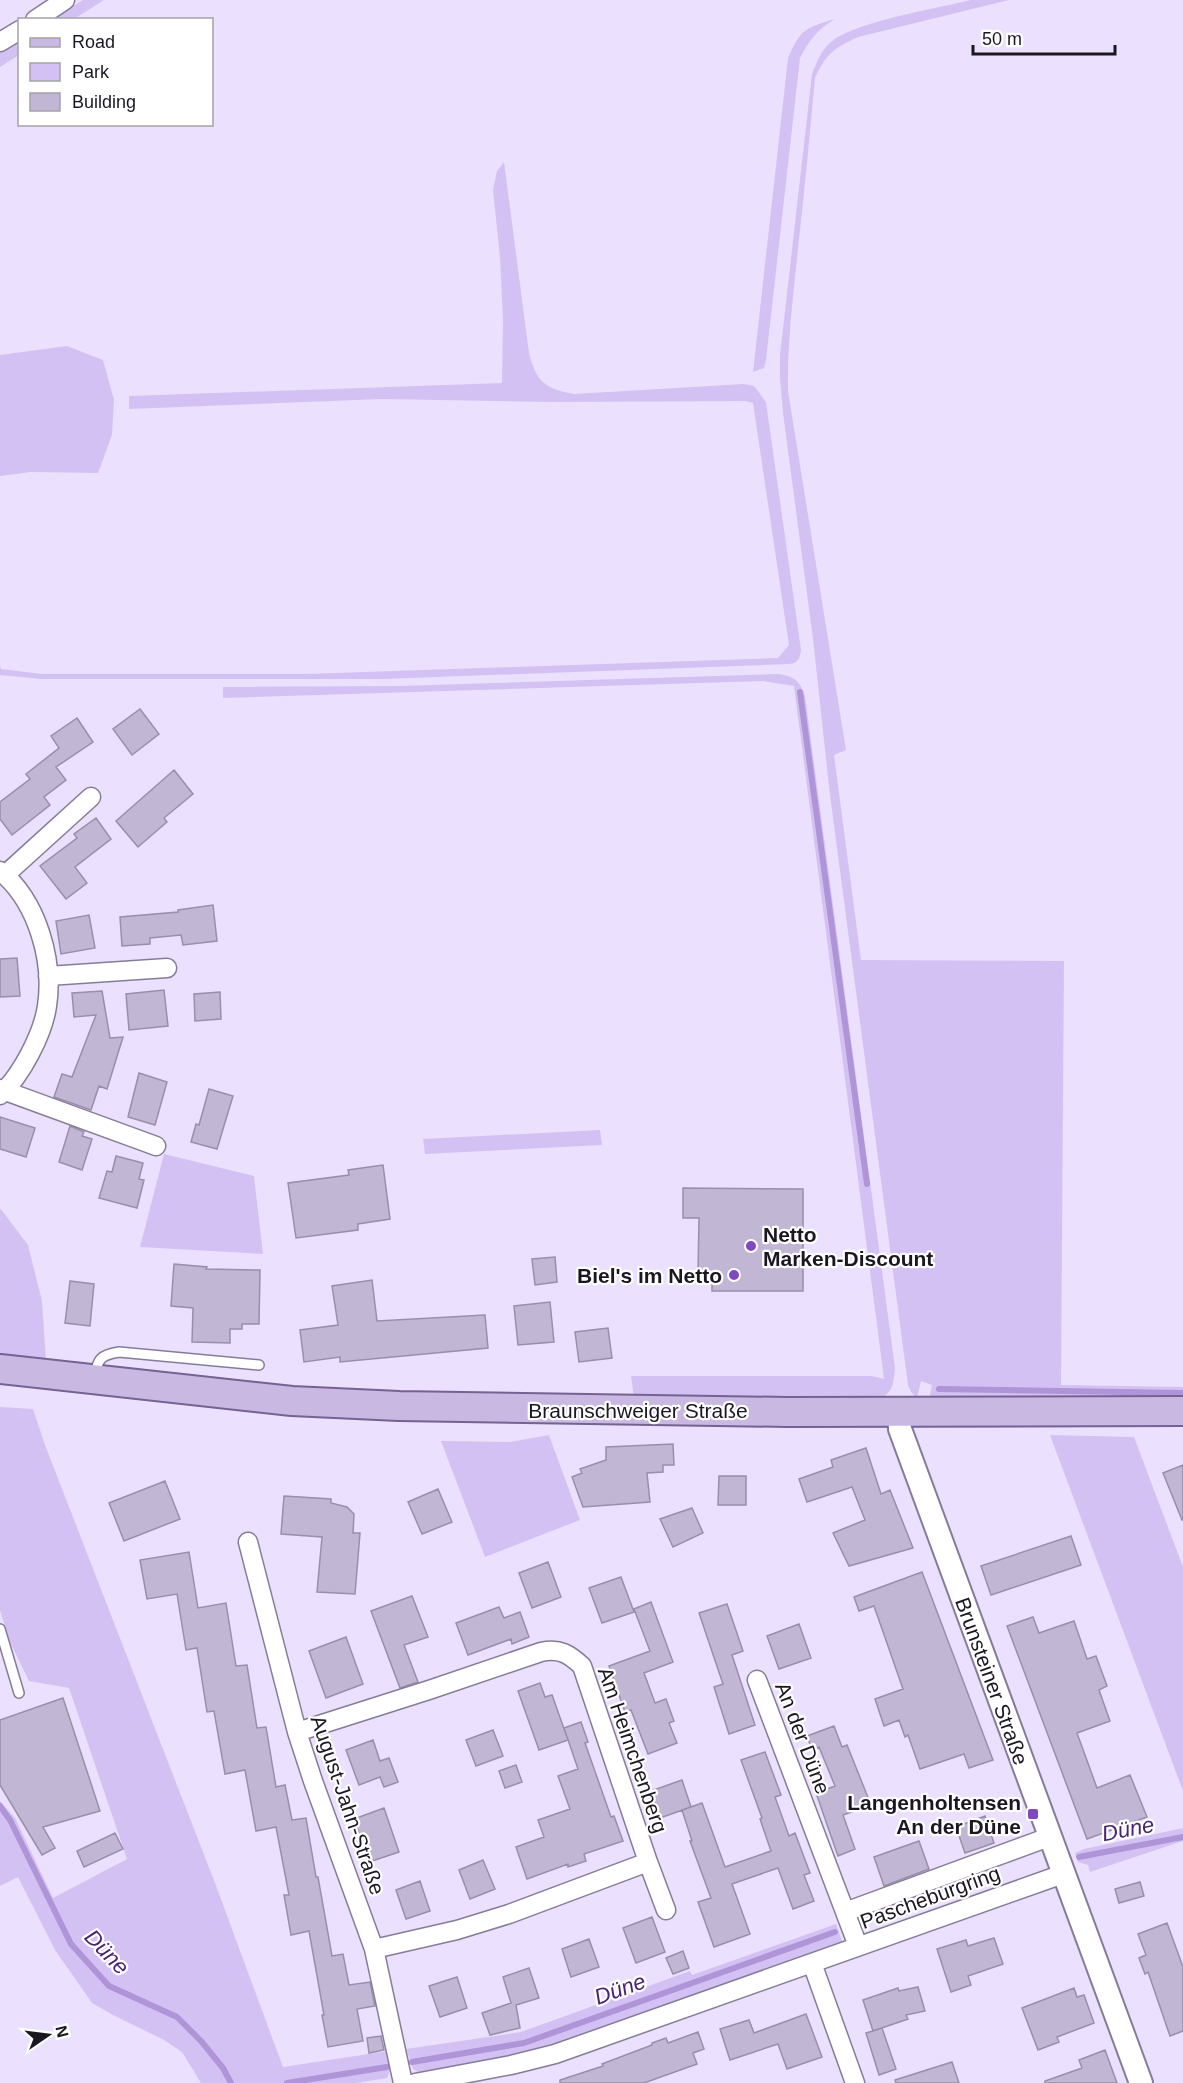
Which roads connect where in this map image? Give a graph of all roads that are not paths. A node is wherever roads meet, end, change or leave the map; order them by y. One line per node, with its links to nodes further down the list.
1 (65, 0): 2 (street)
2 (38, 18)
3 (18, 31): 4 (street)
4 (0, 42)
5 (91, 797): 6 (street)
6 (2, 873): 8 (street)
7 (167, 968): 8 (street)
8 (48, 976): 9 (street)
9 (1, 1092): 10 (street)
10 (156, 1146)
11 (259, 1365): 13 (lane)
12 (0, 1369): 13 (main road, Braunschweiger Straße)
13 (93, 1380): 15 (main road, Braunschweiger Straße)
14 (1183, 1411): 15 (main road, Braunschweiger Straße)
15 (899, 1412): 21 (street, Brunsteiner Straße)
16 (248, 1542): 20 (street, August-Jahn-Straße)
17 (0, 1629): 19 (lane)
18 (757, 1680): 25 (street, An der Düne)
19 (19, 1693)
20 (297, 1732): 22 (street, Am Heimchenberg); 27 (street, August-Jahn-Straße)
21 (1049, 1838): 23 (street, Brunsteiner Straße); 25 (street)
22 (648, 1862): 24 (street); 27 (street, Am Heimchenberg)
23 (1063, 1874): 26 (street, Pascheburgring); 32 (street, Brunsteiner Straße)
24 (666, 1910)
25 (845, 1912): 26 (street, An der Düne)
26 (858, 1947): 28 (street, Pascheburgring)
27 (374, 1949): 29 (street, August-Jahn-Straße)
28 (813, 1963): 30 (street, Pascheburgring); 31 (street)
29 (403, 2083)
30 (415, 2083)
31 (855, 2083)
32 (1141, 2083)

